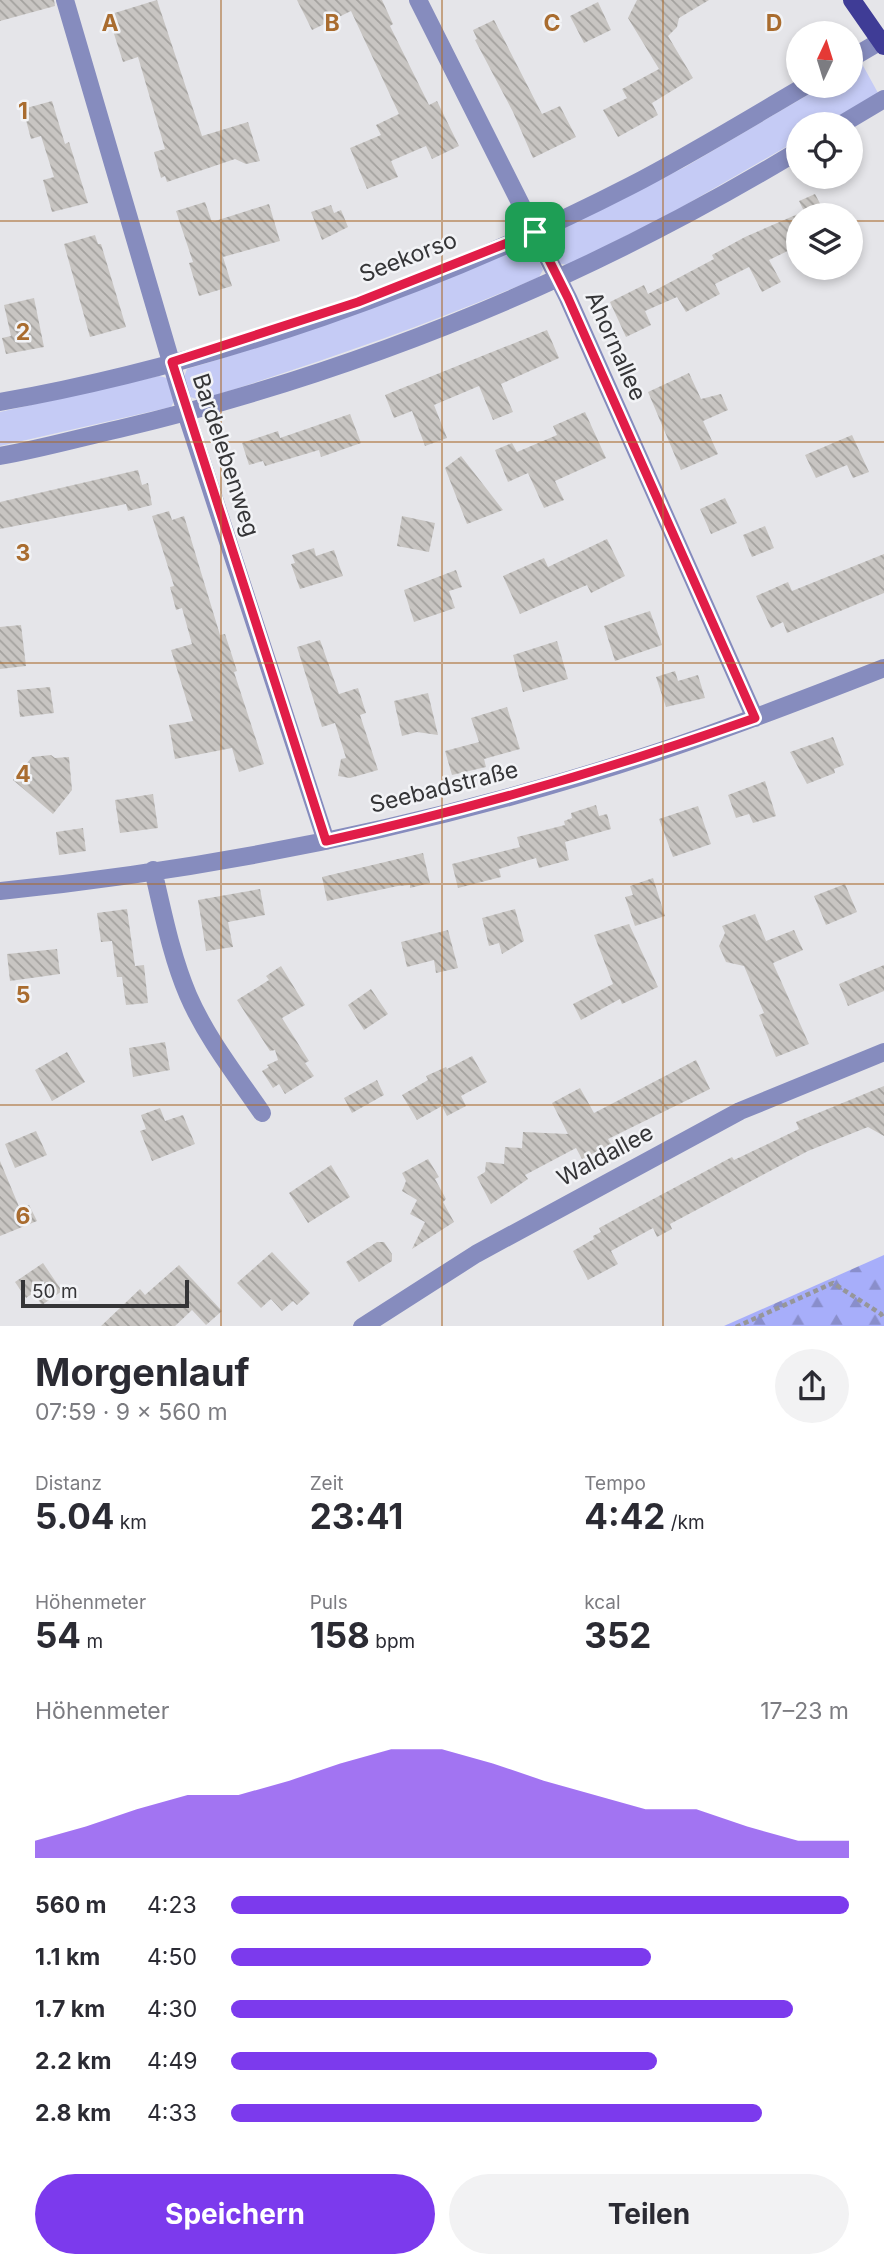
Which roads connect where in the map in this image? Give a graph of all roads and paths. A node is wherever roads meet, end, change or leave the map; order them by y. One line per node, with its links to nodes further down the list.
1 (65, 0): 12 (street, Bardelebenweg)
2 (418, 0): 10 (street, Ahornallee)
3 (852, 0): 4 (main road)
4 (883, 42): 5 (street)
5 (863, 52)
6 (786, 97): 10 (street, Seekorso)
7 (884, 99): 8 (street)
8 (862, 112)
9 (786, 158): 11 (street)
10 (535, 232): 11 (street, Ahornallee); 12 (street, Seekorso)
11 (558, 280): 14 (street); 17 (street, Ahornallee)
12 (172, 362): 13 (street, Seekorso); 14 (street, Bardelebenweg)
13 (0, 402)
14 (186, 412): 15 (street); 18 (street, Bardelebenweg)
15 (0, 456)
16 (884, 668): 17 (street, Seebadstraße)
17 (755, 718): 18 (street, Seebadstraße)
18 (326, 841): 19 (street, Seebadstraße)
19 (153, 870): 20 (street, Seebadstraße); 22 (street)
20 (0, 891)
21 (884, 1052): 24 (street, Waldallee)
22 (262, 1113)
23 (884, 1319): 25 (path)
24 (362, 1326)
25 (736, 1326)

